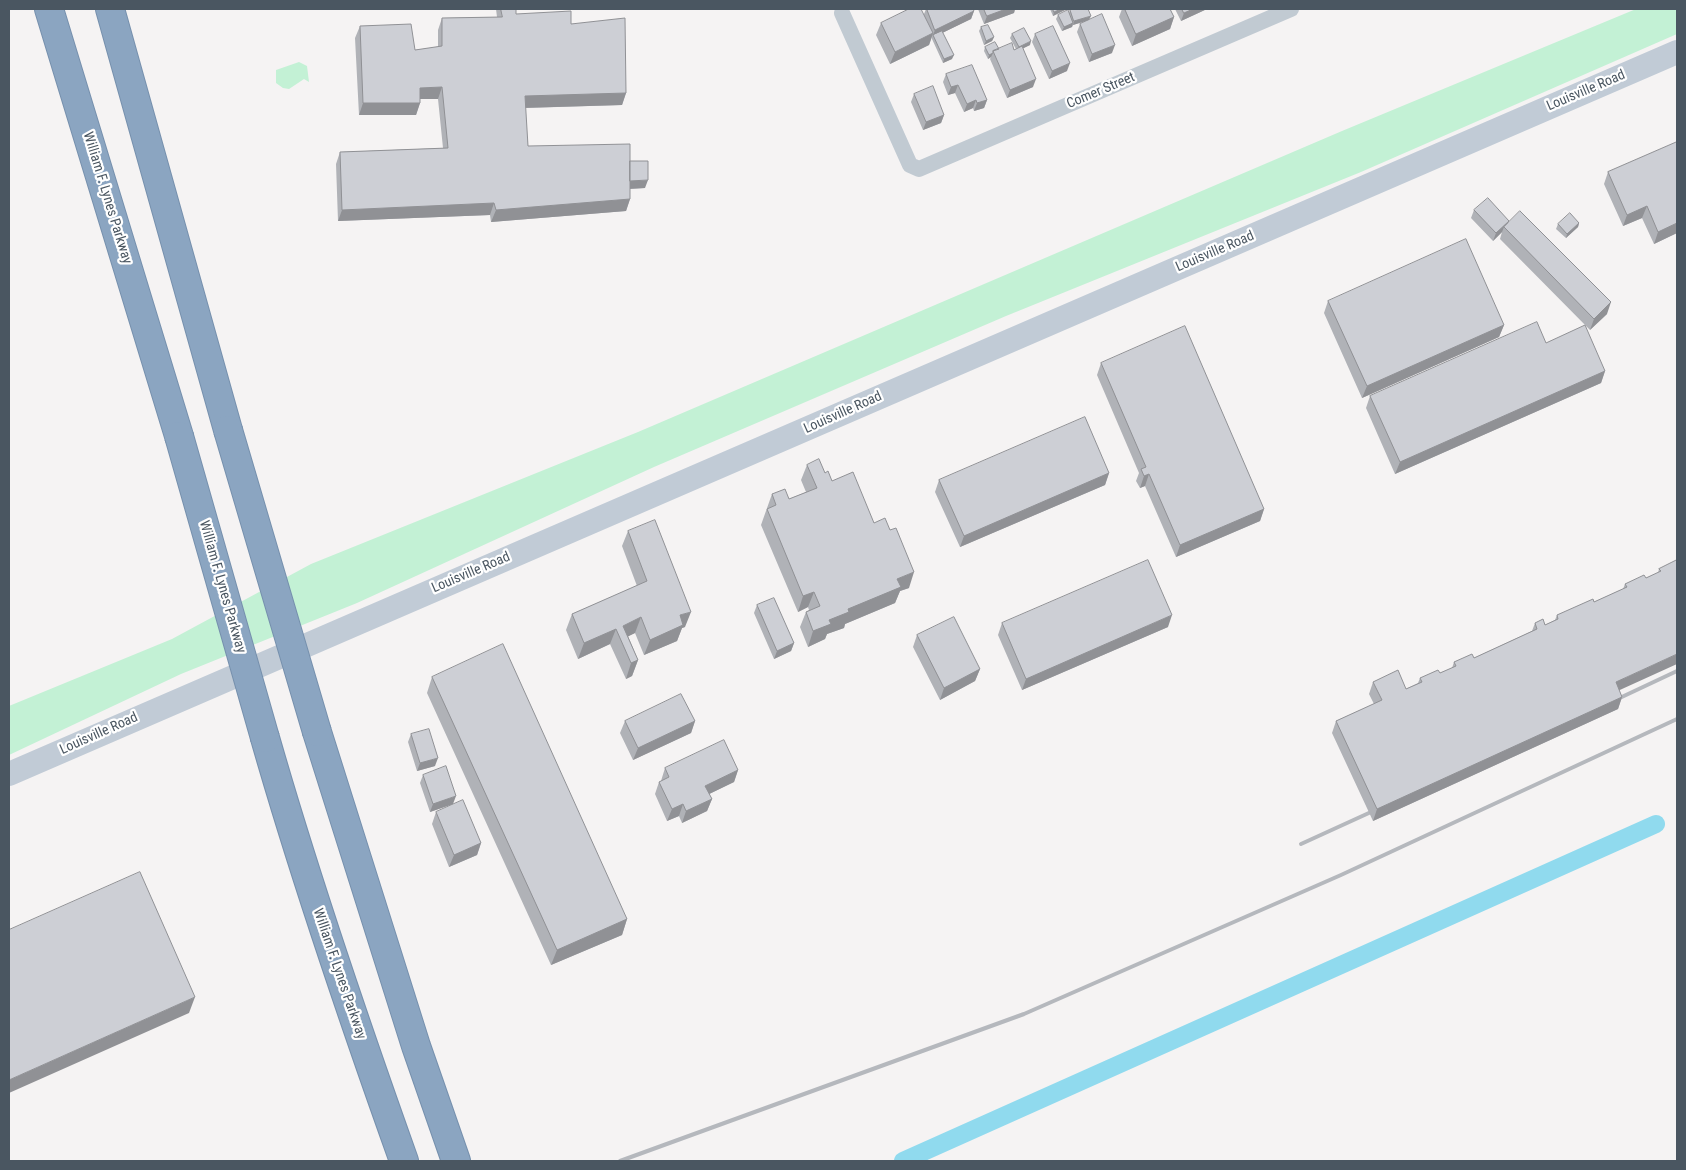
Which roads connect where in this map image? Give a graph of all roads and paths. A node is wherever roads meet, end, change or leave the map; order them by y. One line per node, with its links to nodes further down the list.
1 (49, 9): 9 (highway, William F. Lynes Parkway, bridge)
2 (110, 9): 8 (highway, bridge)
3 (1291, 9): 5 (street, Comer Street)
4 (839, 12): 5 (street, Comer Street)
5 (1264, 14)
6 (1677, 52): 7 (main road, Louisville Road)
7 (9, 774)
8 (455, 1160)
9 (404, 1161)

